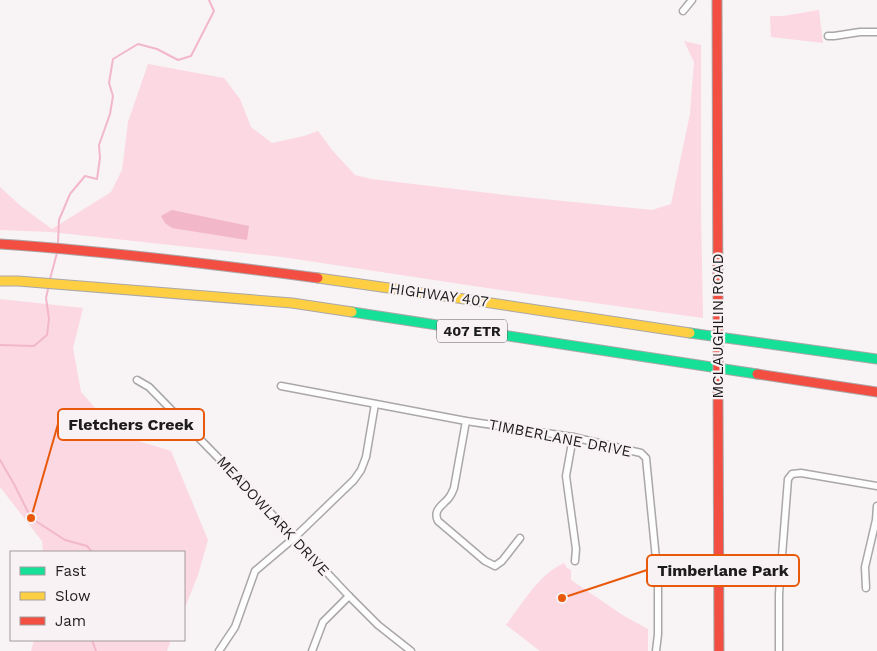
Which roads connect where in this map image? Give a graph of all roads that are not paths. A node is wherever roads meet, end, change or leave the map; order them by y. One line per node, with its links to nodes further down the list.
1 (692, 0): 3 (street)
2 (717, 0): 26 (main road, MCLAUGHLIN ROAD, bridge)
3 (683, 11)
4 (877, 32): 5 (street)
5 (828, 36)
6 (0, 244): 8 (main road, HIGHWAY 407 / 407 ETR)
7 (0, 280): 11 (main road, HIGHWAY 407 / 407 ETR)
8 (877, 359)
9 (136, 380): 17 (street, MEADOWLARK DRIVE)
10 (281, 386): 12 (street, TIMBERLANE DRIVE)
11 (877, 392)
12 (376, 404): 13 (street, TIMBERLANE DRIVE); 17 (street)
13 (466, 421): 14 (street, TIMBERLANE DRIVE); 18 (street)
14 (573, 438): 19 (street); 25 (street, TIMBERLANE DRIVE)
15 (877, 486): 27 (street)
16 (877, 506): 20 (street)
17 (294, 538): 21 (street, MEADOWLARK DRIVE); 22 (street)
18 (520, 538)
19 (575, 561)
20 (866, 588)
21 (349, 596): 23 (street); 24 (street, MEADOWLARK DRIVE)
22 (219, 651)
23 (312, 651)
24 (411, 651)
25 (656, 651)
26 (719, 651)
27 (779, 651)

